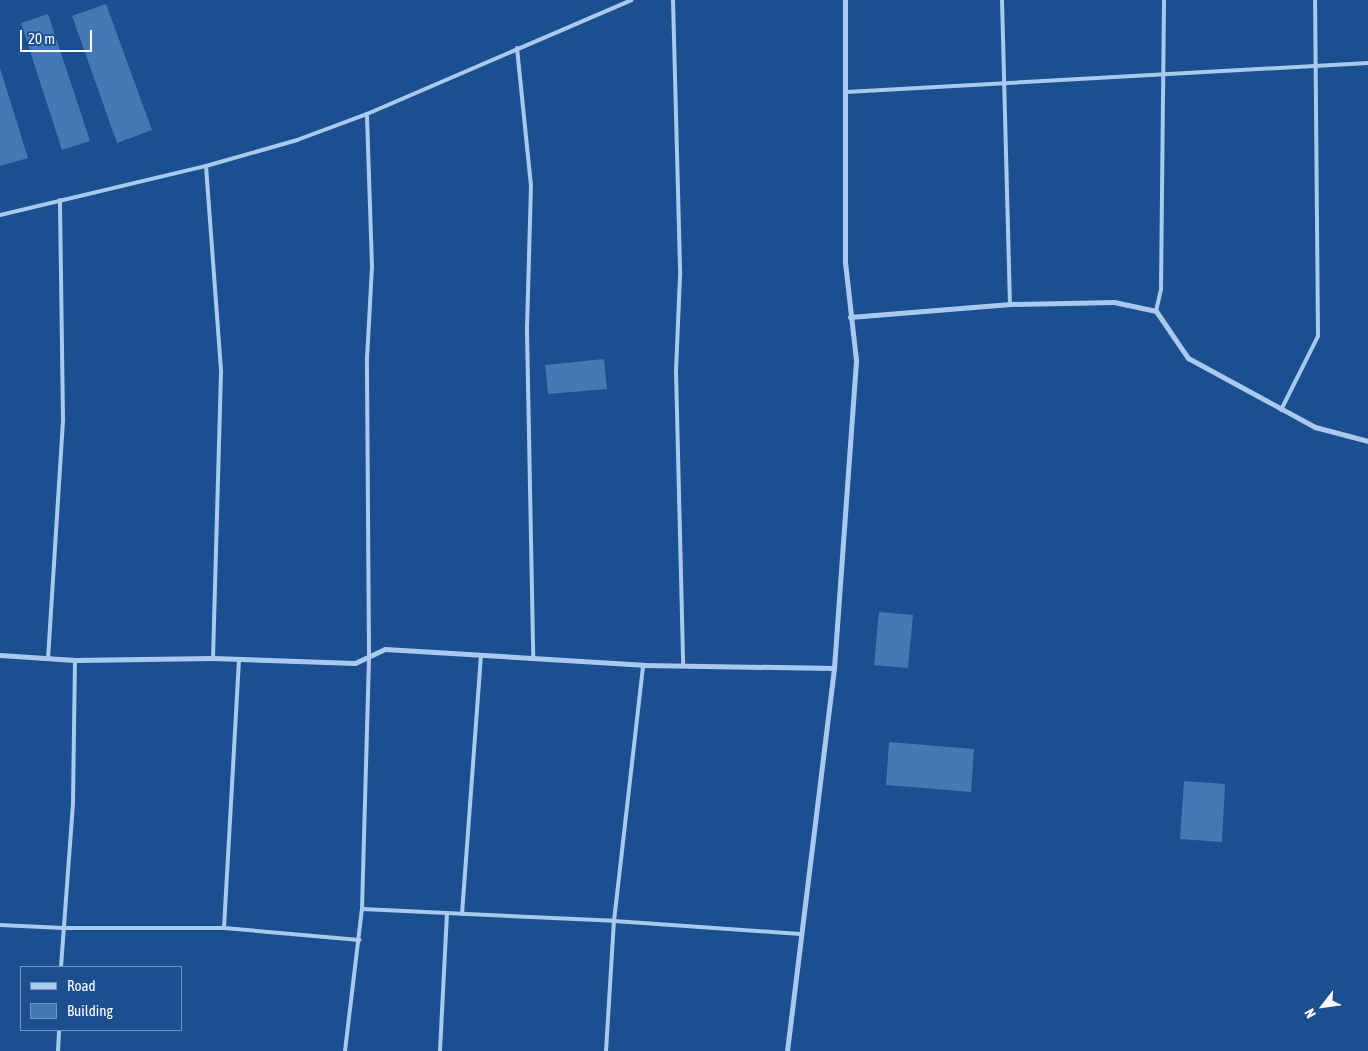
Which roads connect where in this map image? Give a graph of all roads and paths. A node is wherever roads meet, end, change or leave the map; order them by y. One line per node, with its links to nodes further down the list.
1 (632, 0): 7 (lane)
2 (673, 0): 31 (lane)
3 (845, 0): 12 (street)
4 (1002, 0): 11 (lane)
5 (1164, 0): 10 (lane)
6 (1316, 0): 9 (lane)
7 (517, 48): 13 (lane); 26 (lane)
8 (1368, 63): 9 (lane)
9 (1315, 66): 10 (lane); 20 (lane)
10 (1164, 75): 11 (lane); 18 (lane)
11 (1002, 84): 12 (lane); 17 (lane)
12 (846, 92): 19 (street)
13 (368, 114): 14 (lane); 23 (lane)
14 (206, 166): 15 (lane); 25 (lane)
15 (60, 200): 16 (lane); 27 (lane)
16 (0, 215)
17 (1010, 304): 18 (street); 19 (street)
18 (1156, 311): 20 (street)
19 (850, 317): 32 (street)
20 (1281, 410): 21 (street)
21 (1368, 441)
22 (0, 655): 27 (street)
23 (369, 656): 24 (street); 28 (street); 33 (lane)
24 (481, 656): 26 (street); 35 (lane)
25 (213, 658): 28 (street); 29 (street)
26 (533, 658): 30 (street)
27 (48, 659): 29 (street)
28 (239, 659): 39 (lane)
29 (75, 660): 38 (lane)
30 (643, 665): 31 (street); 36 (lane)
31 (683, 666): 32 (street)
32 (834, 668): 40 (street)
33 (362, 910): 34 (lane); 41 (lane)
34 (447, 913): 35 (lane); 46 (lane)
35 (462, 914): 36 (lane)
36 (614, 921): 40 (lane); 47 (lane)
37 (0, 925): 38 (lane)
38 (63, 928): 39 (lane); 42 (lane)
39 (224, 928): 41 (lane)
40 (802, 934): 48 (street)
41 (359, 940): 45 (lane)
42 (61, 966)
43 (59, 1031): 44 (lane)
44 (58, 1051)
45 (346, 1051)
46 (440, 1051)
47 (606, 1051)
48 (787, 1051)

